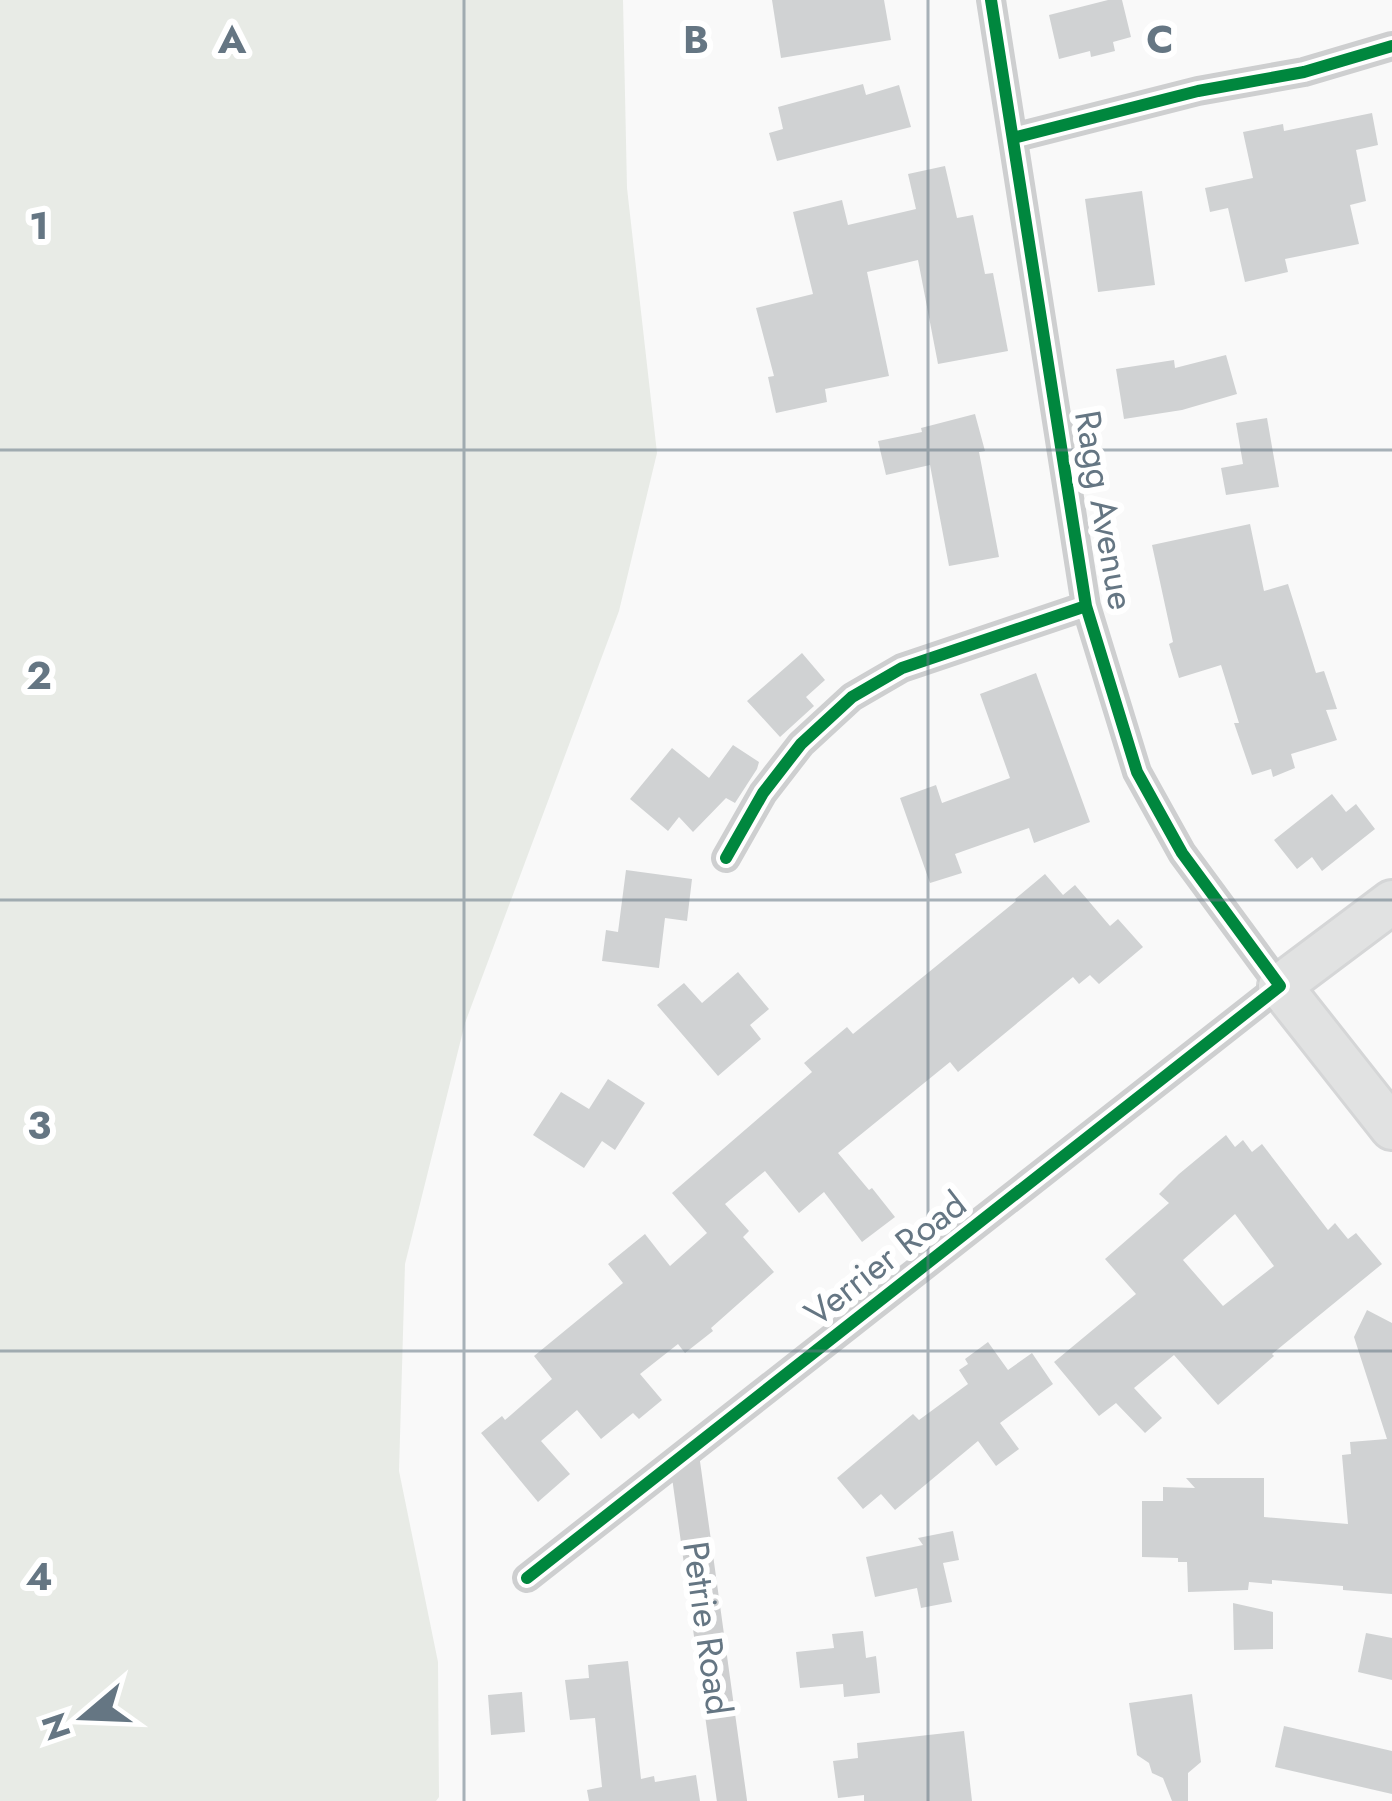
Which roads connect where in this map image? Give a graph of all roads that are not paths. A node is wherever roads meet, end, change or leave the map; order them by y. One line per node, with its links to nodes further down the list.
1 (991, 0): 3 (street, Ragg Avenue)
2 (1392, 46): 3 (street)
3 (1013, 137): 4 (street, Ragg Avenue)
4 (1086, 606): 5 (street); 7 (street, Ragg Avenue)
5 (726, 858)
6 (1392, 902): 7 (main road)
7 (1280, 986): 8 (main road, Ragg Avenue); 9 (street, Verrier Road)
8 (1392, 1128)
9 (684, 1455): 10 (street, Verrier Road); 11 (street, Petrie Road)
10 (527, 1578)
11 (732, 1801)

